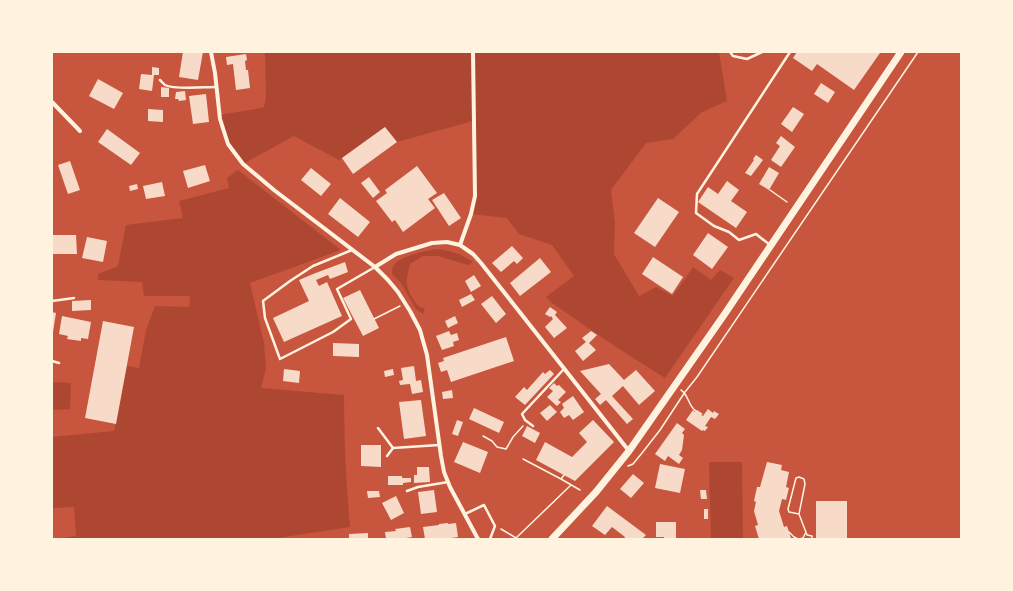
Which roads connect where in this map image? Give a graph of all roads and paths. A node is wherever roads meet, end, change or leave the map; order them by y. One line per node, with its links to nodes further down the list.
1 (211, 52): 9 (street)
2 (473, 52): 14 (street)
3 (730, 52): 4 (lane)
4 (762, 52)
5 (790, 52): 15 (lane)
6 (901, 52): 15 (main road)
7 (918, 52): 26 (path)
8 (160, 80): 9 (lane)
9 (216, 87): 16 (street)
10 (52, 102): 11 (street)
11 (80, 131)
12 (770, 190): 13 (path)
13 (787, 202)
14 (460, 245): 17 (street); 24 (street)
15 (771, 245): 25 (main road)
16 (352, 250): 17 (street); 17 (lane)
17 (375, 267): 20 (street)
18 (74, 298): 19 (lane)
19 (52, 301)
20 (405, 303): 21 (path); 32 (street)
21 (374, 319)
22 (52, 362): 23 (lane)
23 (59, 363)
24 (565, 369): 28 (lane); 34 (street)
25 (675, 386): 26 (path); 34 (main road)
26 (685, 392): 27 (path); 37 (path)
27 (696, 410)
28 (527, 422): 29 (lane); 31 (path)
29 (533, 426)
30 (378, 428): 33 (lane)
31 (483, 436)
32 (439, 446): 33 (lane); 40 (street)
33 (393, 448): 35 (lane)
34 (629, 452): 52 (main road)
35 (387, 456)
36 (523, 459): 39 (path)
37 (633, 464)
38 (564, 475): 39 (path)
39 (561, 480): 41 (path)
40 (448, 482): 43 (lane); 44 (street)
41 (571, 485): 42 (path); 51 (path)
42 (580, 490)
43 (408, 491)
44 (465, 514): 46 (lane); 49 (street)
45 (799, 514): 45 (path); 48 (path)
46 (495, 526): 50 (lane); 51 (path)
47 (789, 532): 53 (path)
48 (806, 532): 53 (path); 54 (path)
49 (478, 539)
50 (490, 539)
51 (517, 539)
52 (552, 539)
53 (799, 539)
54 (812, 539)

